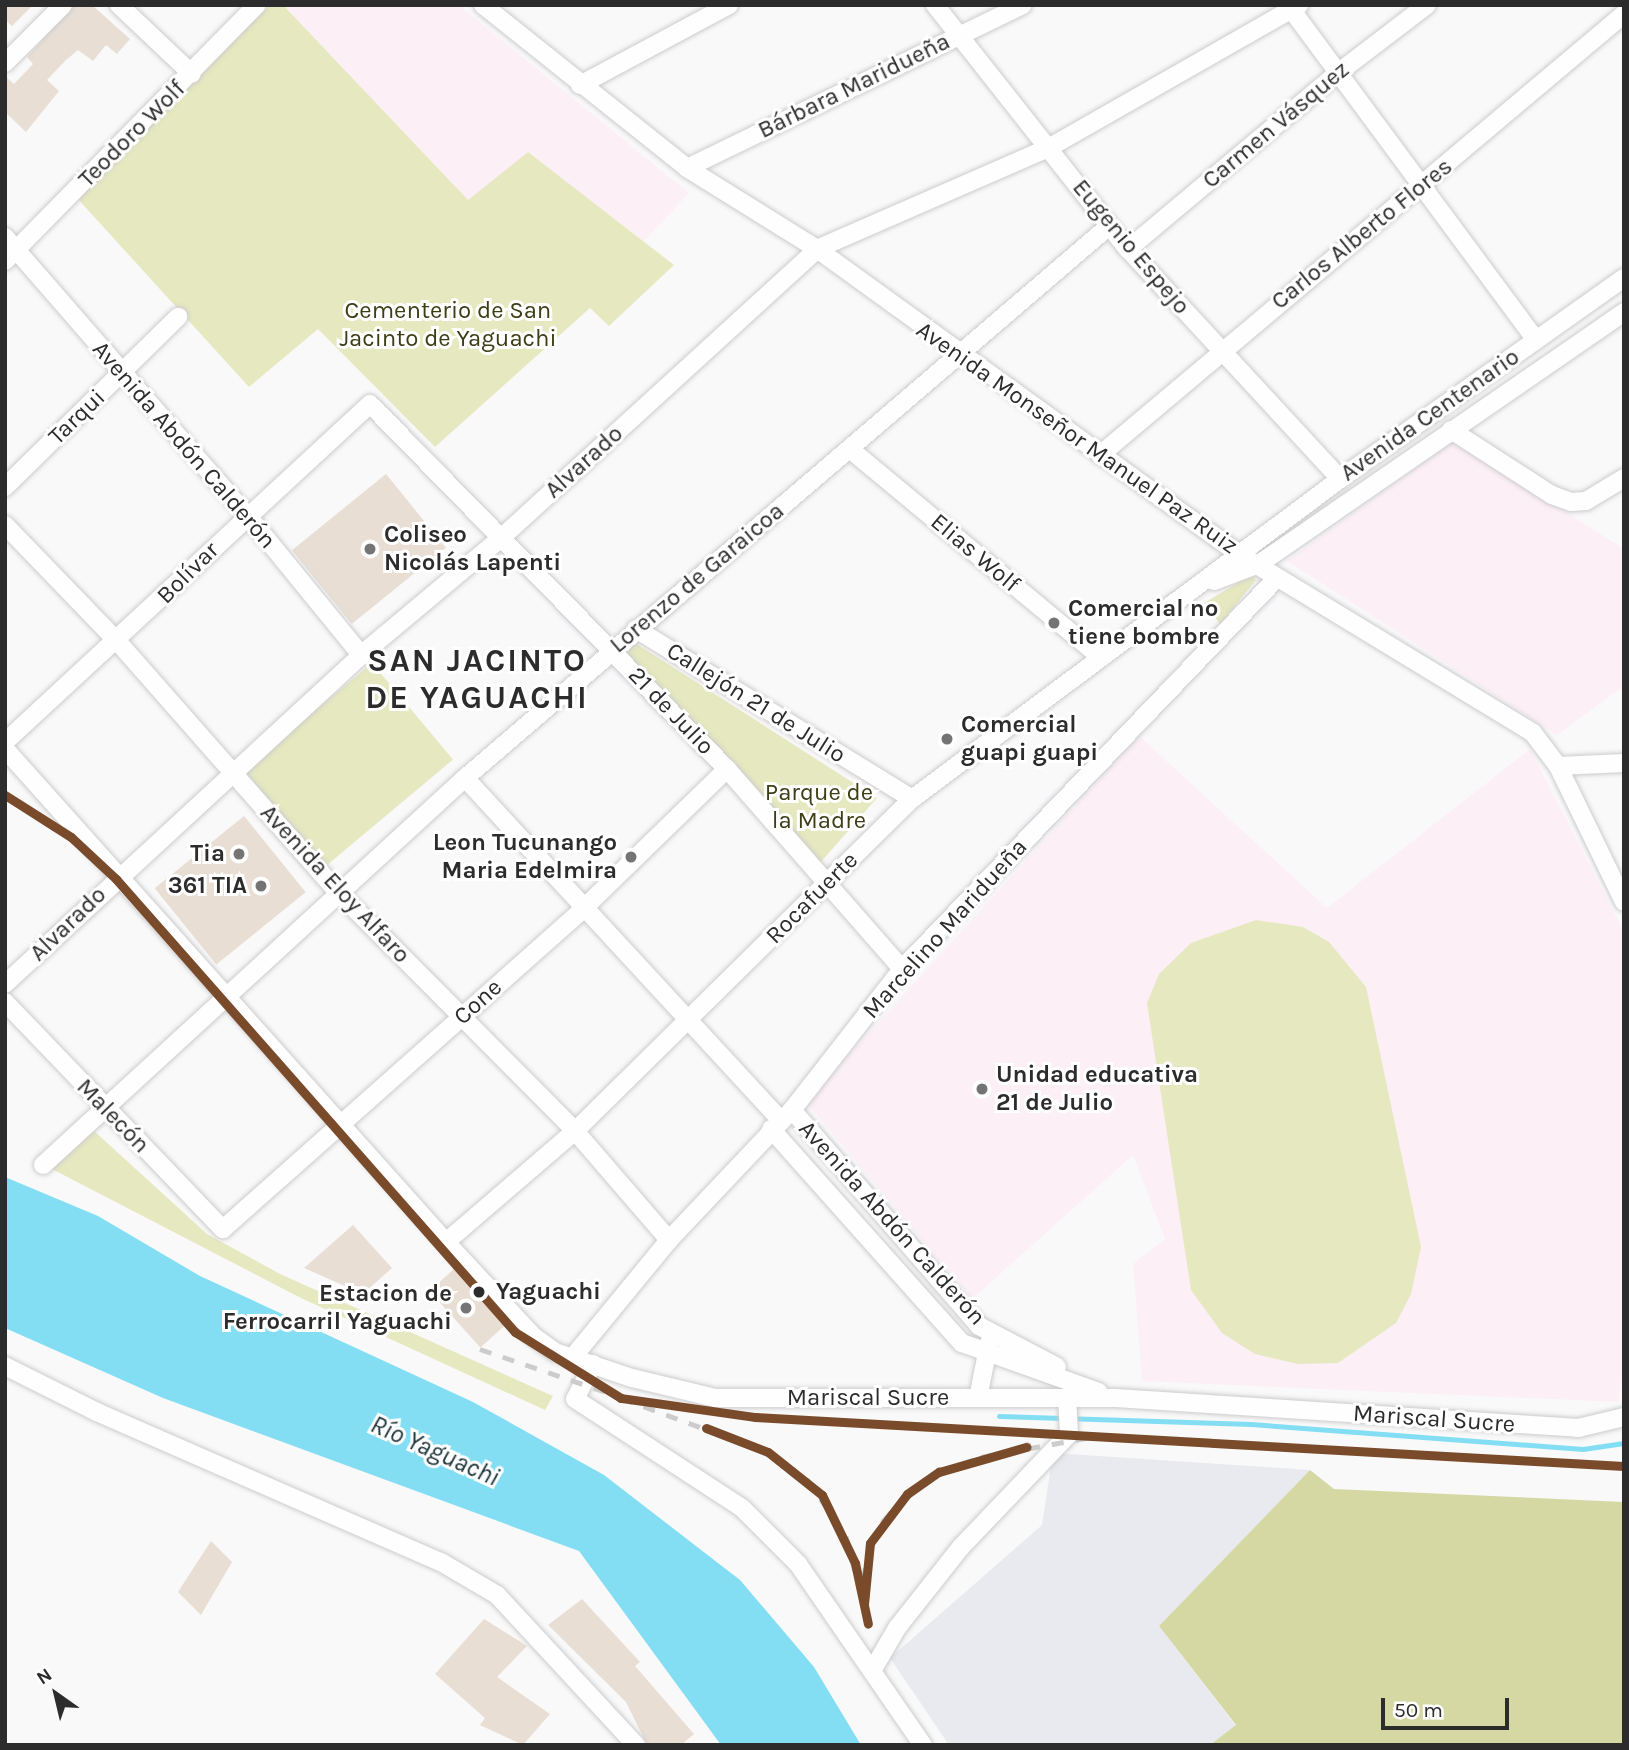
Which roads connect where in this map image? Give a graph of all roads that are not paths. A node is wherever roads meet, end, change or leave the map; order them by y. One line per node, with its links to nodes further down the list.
1 (62, 5): 12 (street)
2 (119, 5): 14 (street)
3 (257, 5): 14 (street, Teodoro Wolf)
4 (483, 5): 15 (street, Avenida Monseñor Manuel Paz Ruiz)
5 (729, 5): 15 (street)
6 (935, 5): 11 (street, Eugenio Espejo)
7 (1022, 5): 11 (street, Bárbara Maridueña)
8 (1427, 5): 13 (street, Carmen Vásquez)
9 (1293, 7): 13 (street); 16 (street, Alvarado)
10 (1624, 14): 18 (street, Carlos Alberto Flores)
11 (959, 35): 16 (street, Eugenio Espejo); 17 (street, Bárbara Maridueña)
12 (5, 63)
13 (1338, 73): 18 (street); 22 (street, Carmen Vásquez)
14 (192, 74): 20 (street, Teodoro Wolf)
15 (580, 85): 17 (street, Avenida Monseñor Manuel Paz Ruiz)
16 (1050, 147): 19 (street, Eugenio Espejo); 21 (street, Alvarado)
17 (687, 168): 21 (street, Avenida Monseñor Manuel Paz Ruiz)
18 (1422, 184): 26 (street); 27 (street, Carlos Alberto Flores)
19 (1109, 226): 22 (street, Eugenio Espejo); 28 (street, Lorenzo de Garaicoa)
20 (9, 249): 29 (street, Avenida Abdón Calderón)
21 (817, 249): 28 (street, Avenida Monseñor Manuel Paz Ruiz); 39 (street, Alvarado)
22 (1128, 249): 27 (street, Eugenio Espejo)
23 (1624, 278): 26 (street, Avenida Centenario)
24 (1624, 312): 31 (street, Avenida Centenario)
25 (178, 317): 29 (street, Tarqui)
26 (1535, 340): 35 (street, Avenida Centenario)
27 (1219, 351): 33 (street, Carlos Alberto Flores); 35 (street, Eugenio Espejo)
28 (960, 356): 32 (street, Lorenzo de Garaicoa); 33 (street, Avenida Monseñor Manuel Paz Ruiz)
29 (121, 375): 36 (street, Tarqui); 37 (street, Avenida Abdón Calderón)
30 (370, 404): 37 (street, Bolívar); 39 (street, 21 de Julio)
31 (1451, 430): 34 (street); 41 (street, Avenida Centenario)
32 (852, 450): 44 (street, Lorenzo de Garaicoa); 48 (street, Elias Wolf)
33 (1100, 455): 40 (street, Avenida Monseñor Manuel Paz Ruiz)
34 (1624, 478)
35 (1340, 479): 40 (street, Avenida Centenario)
36 (5, 487)
37 (247, 514): 45 (street, Bolívar); 47 (street, Avenida Abdón Calderón)
38 (5, 525): 45 (street, Avenida Eloy Alfaro)
39 (501, 538): 46 (street, 21 de Julio); 47 (street, Alvarado)
40 (1238, 554): 41 (street, Avenida Monseñor Manuel Paz Ruiz); 43 (street, Rocafuerte)
41 (1259, 564): 42 (street, Avenida Monseñor Manuel Paz Ruiz); 43 (street, Rocafuerte)
42 (1277, 578): 52 (street, Avenida Monseñor Manuel Paz Ruiz); 63 (street, Marcelino Maridueña)
43 (1204, 584): 48 (street, Rocafuerte)
44 (636, 629): 46 (street, Lorenzo de Garaicoa); 56 (street, Callejón 21 de Julio)
45 (118, 642): 49 (street, Bolívar); 54 (street, Avenida Eloy Alfaro)
46 (611, 650): 53 (street, 21 de Julio); 55 (street, Lorenzo de Garaicoa)
47 (361, 655): 54 (street, Alvarado)
48 (1099, 656): 56 (street, Rocafuerte)
49 (5, 742)
50 (5, 749): 58 (street, Mariscal Sucre)
51 (1624, 763): 52 (street)
52 (1558, 766): 57 (street, Avenida Monseñor Manuel Paz Ruiz)
53 (727, 769): 59 (street, 21 de Julio); 62 (street, Cone)
54 (233, 774): 58 (street, Alvarado); 60 (street, Avenida Eloy Alfaro)
55 (465, 778): 60 (street, Lorenzo de Garaicoa); 62 (street, Avenida Abdón Calderón)
56 (912, 799): 59 (street, Rocafuerte)
57 (1615, 866): 61 (street, Avenida Monseñor Manuel Paz Ruiz)
58 (122, 875): 64 (street, Alvarado); 65 (street, Mariscal Sucre)
59 (826, 884): 63 (street, 21 de Julio); 68 (street, Rocafuerte)
60 (338, 892): 65 (street, Lorenzo de Garaicoa); 67 (street, Avenida Eloy Alfaro)
61 (1624, 902)
62 (583, 909): 67 (street, Cone); 68 (street, Avenida Abdón Calderón)
63 (902, 969): 70 (street, Marcelino Maridueña)
64 (5, 985)
65 (228, 995): 69 (street, Lorenzo de Garaicoa); 71 (street, Mariscal Sucre)
66 (5, 1002): 69 (street, Malecón)
67 (463, 1016): 71 (street, Cone); 72 (street, Avenida Eloy Alfaro)
68 (689, 1021): 70 (street, Avenida Abdón Calderón); 72 (street, Rocafuerte)
69 (104, 1107): 73 (street, Lorenzo de Garaicoa); 74 (street, Malecón)
70 (781, 1120): 75 (street, Marcelino Maridueña); 77 (street, Avenida Abdón Calderón); 78 (street, Avenida Abdón Calderón)
71 (343, 1121): 74 (street, Cone); 76 (street, Mariscal Sucre)
72 (575, 1132): 75 (street, Avenida Eloy Alfaro); 76 (street, Rocafuerte)
73 (43, 1165)
74 (223, 1229)
75 (669, 1240): 79 (street, Marcelino Maridueña)
76 (446, 1242): 79 (street, Mariscal Sucre)
77 (991, 1333): 78 (street); 84 (street, Avenida Abdón Calderón)
78 (987, 1352): 83 (street); 84 (street, Avenida Abdón Calderón)
79 (573, 1357): 80 (street, Mariscal Sucre)
80 (593, 1364): 83 (street, Mariscal Sucre); 86 (street)
81 (5, 1366): 87 (street)
82 (1067, 1397): 83 (street, Mariscal Sucre); 84 (street, Mariscal Sucre); 86 (street)
83 (978, 1398)
84 (1116, 1398): 85 (street, Mariscal Sucre)
85 (1624, 1417)
86 (872, 1671): 88 (street)
87 (636, 1745)
88 (923, 1745)

